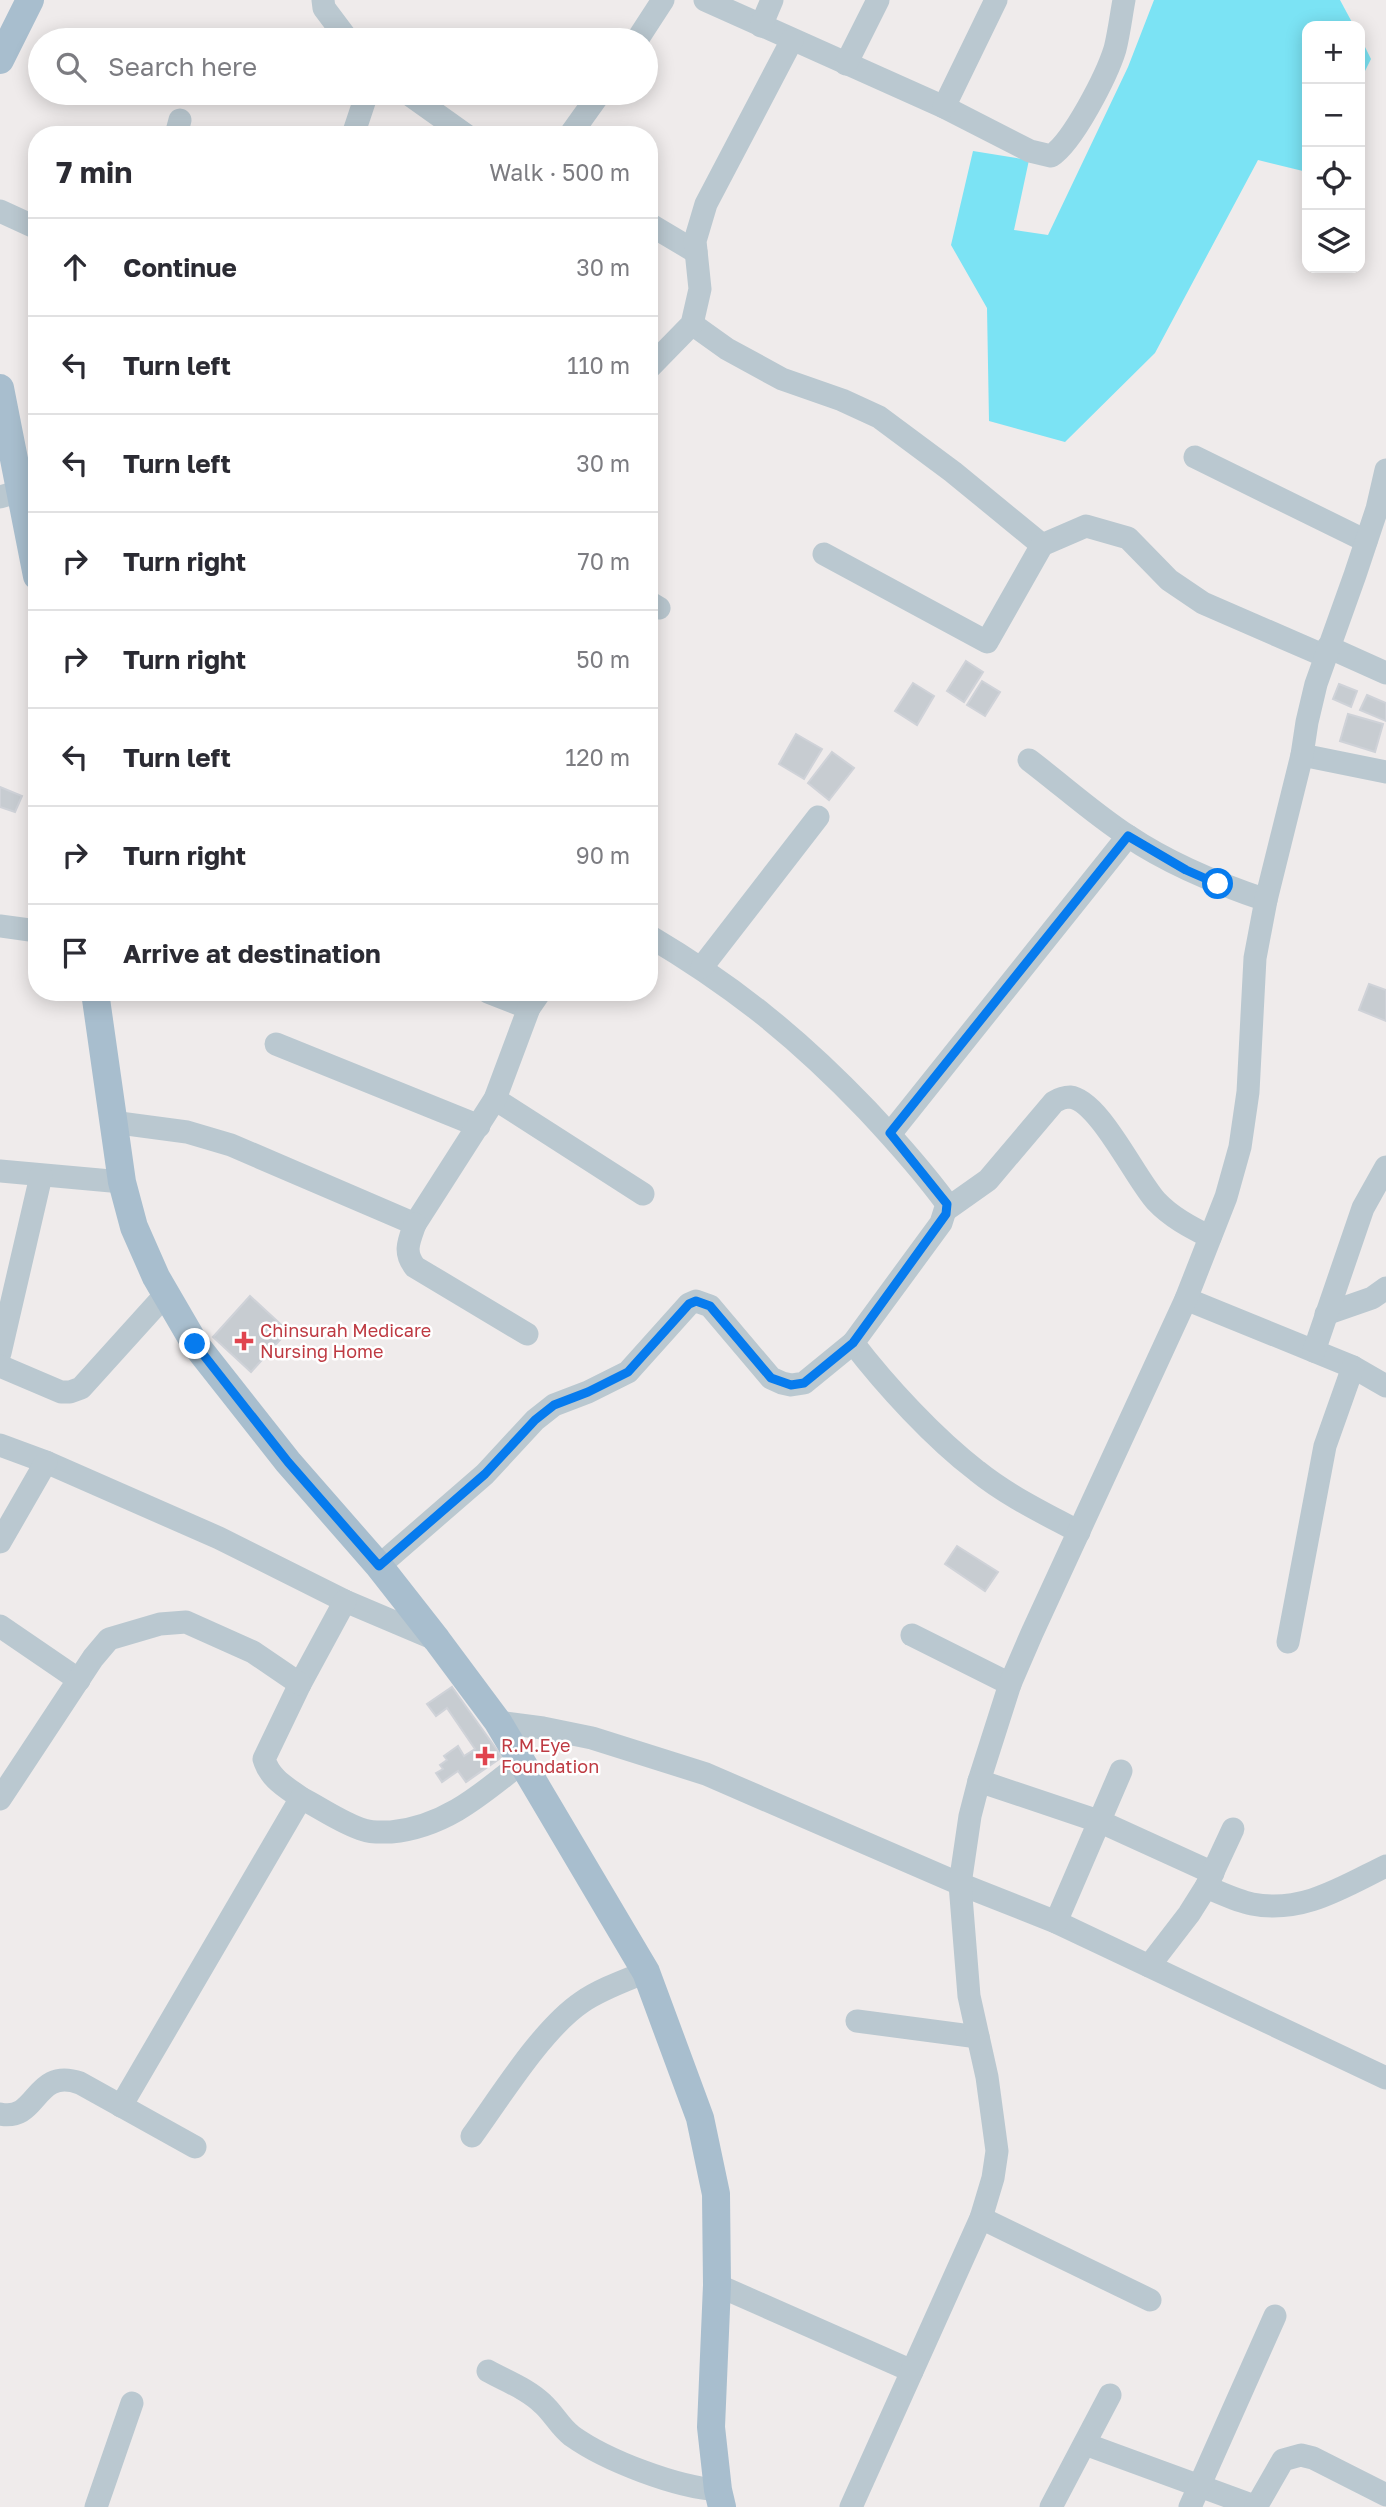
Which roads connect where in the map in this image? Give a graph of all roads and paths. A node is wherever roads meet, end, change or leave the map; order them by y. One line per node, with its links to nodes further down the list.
1 (30, 0): 13 (main road)
2 (323, 0): 10 (street)
3 (663, 0): 11 (street)
4 (705, 0): 9 (street)
5 (772, 0): 9 (street)
6 (878, 0): 14 (street)
7 (996, 0): 18 (street)
8 (1124, 0): 18 (street)
9 (761, 26): 12 (street)
10 (339, 28)
11 (645, 28)
12 (792, 40): 14 (street); 25 (street)
13 (0, 60)
14 (846, 64): 18 (street)
15 (363, 105): 19 (street)
16 (424, 105): 20 (street)
17 (591, 105): 21 (street)
18 (944, 107)
19 (356, 126)
20 (453, 126)
21 (576, 126)
22 (0, 211): 23 (street)
23 (28, 224)
24 (658, 229): 25 (street)
25 (696, 252): 26 (street)
26 (692, 324): 27 (street); 34 (street)
27 (658, 359)
28 (0, 388): 31 (main road)
29 (1195, 457): 33 (street)
30 (1386, 470): 33 (street)
31 (20, 503): 32 (main road)
32 (28, 537)
33 (1366, 541): 36 (street)
34 (1042, 545): 35 (street); 36 (street)
35 (824, 554)
36 (1326, 652): 37 (street); 38 (street)
37 (1386, 673)
38 (1302, 755): 40 (street); 43 (street)
39 (1029, 760): 42 (street)
40 (1386, 772)
41 (818, 817): 47 (street)
42 (1128, 836): 43 (street); 54 (street)
43 (1266, 900): 62 (street)
44 (0, 926): 45 (street)
45 (28, 930)
46 (658, 941): 47 (street)
47 (702, 967): 54 (street)
48 (96, 1001): 52 (main road)
49 (535, 1001): 51 (street)
50 (276, 1044): 53 (street)
51 (495, 1099): 53 (street); 59 (street)
52 (112, 1122): 58 (main road); 61 (street)
53 (479, 1126): 61 (street)
54 (890, 1133): 60 (street)
55 (1386, 1167): 66 (street)
56 (0, 1171): 57 (street)
57 (41, 1176): 58 (street); 70 (street)
58 (122, 1182): 64 (main road)
59 (643, 1194)
60 (947, 1209): 62 (street); 68 (street)
61 (415, 1224): 67 (street)
62 (1210, 1237): 65 (street)
63 (1386, 1288): 66 (street)
64 (166, 1294): 71 (street); 78 (main road)
65 (1186, 1299): 69 (street); 76 (street)
66 (1326, 1314): 69 (street)
67 (527, 1334)
68 (853, 1343): 76 (street); 78 (street)
69 (1314, 1351): 72 (street)
70 (0, 1353)
71 (0, 1366)
72 (1353, 1367): 73 (street); 83 (street)
73 (1386, 1386)
74 (0, 1445): 75 (street)
75 (46, 1462): 77 (street); 79 (street)
76 (1079, 1532): 86 (street)
77 (0, 1542)
78 (379, 1566): 82 (main road)
79 (345, 1601): 82 (street); 85 (street)
80 (0, 1626): 84 (street)
81 (912, 1635): 86 (street)
82 (437, 1640): 87 (main road)
83 (1288, 1642)
84 (79, 1680): 85 (street); 92 (street)
85 (300, 1684): 91 (street)
86 (1010, 1684): 90 (street)
87 (498, 1722): 88 (main road); 97 (street)
88 (522, 1762): 91 (street); 100 (main road)
89 (1121, 1771): 93 (street)
90 (979, 1781): 93 (street); 97 (street)
91 (301, 1798): 104 (street)
92 (0, 1799)
93 (1101, 1822): 96 (street); 98 (street)
94 (1233, 1829): 96 (street)
95 (1386, 1866): 96 (street)
96 (1209, 1880): 99 (street)
97 (960, 1884): 98 (street); 102 (street)
98 (1056, 1922): 99 (street)
99 (1149, 1966): 103 (street)
100 (646, 1972): 106 (street); 109 (main road)
101 (858, 2021): 102 (street)
102 (978, 2037): 108 (street)
103 (1386, 2078)
104 (121, 2106): 105 (street); 107 (street)
105 (0, 2114)
106 (472, 2136)
107 (195, 2147)
108 (981, 2218): 110 (street); 113 (street)
109 (718, 2285): 113 (street); 119 (main road)
110 (1150, 2300)
111 (1275, 2316): 117 (street)
112 (488, 2371): 119 (street)
113 (912, 2371): 121 (street)
114 (1110, 2395): 116 (street)
115 (132, 2403): 120 (street)
116 (1086, 2444): 117 (street); 122 (street)
117 (1200, 2486): 123 (street); 124 (street)
118 (1386, 2496): 124 (street)
119 (720, 2499)
120 (96, 2507)
121 (851, 2507)
122 (1051, 2507)
123 (1191, 2507)
124 (1256, 2507)

